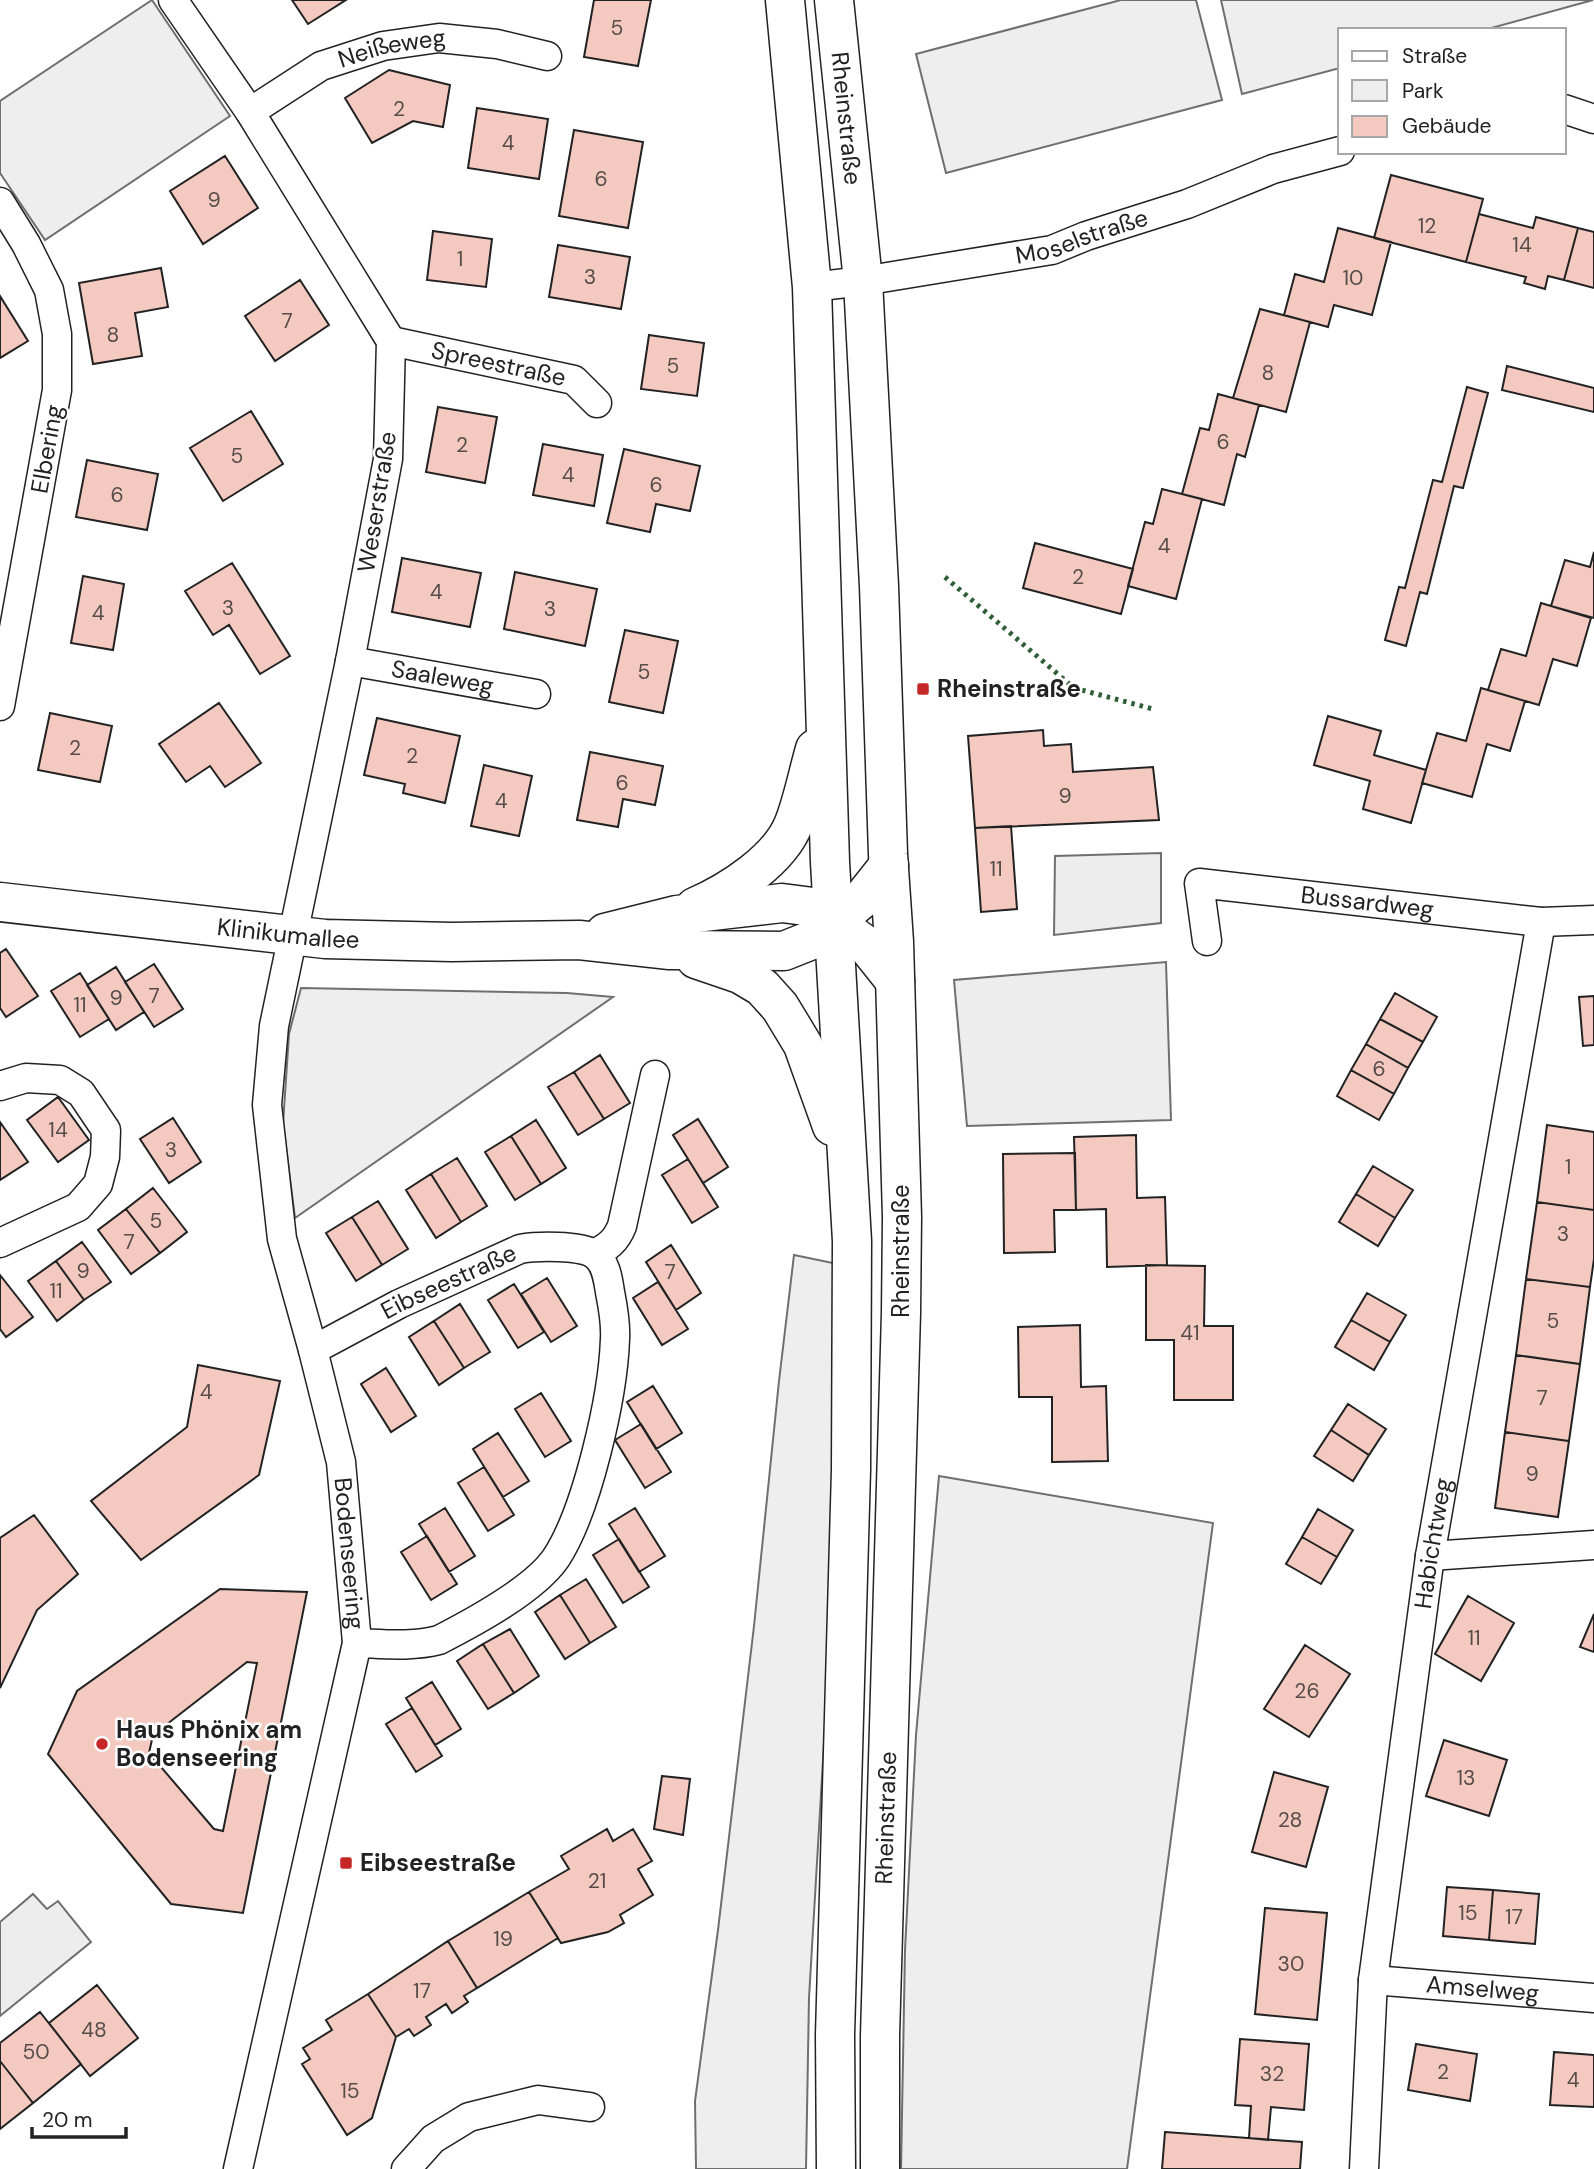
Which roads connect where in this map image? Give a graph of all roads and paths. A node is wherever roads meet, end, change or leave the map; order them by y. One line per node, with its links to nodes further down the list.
1 (173, 0): 6 (street)
2 (785, 0): 11 (street, Rheinstraße)
3 (834, 0): 10 (street, Rheinstraße)
4 (547, 56): 6 (street, Neißeweg)
5 (1566, 110): 7 (street)
6 (250, 112): 12 (street)
7 (1594, 119)
8 (1338, 152): 10 (street, Moselstraße)
9 (0, 202): 16 (street, Elbering)
10 (863, 281): 11 (street, Moselstraße); 18 (street, Rheinstraße)
11 (812, 287): 17 (street, Rheinstraße)
12 (391, 341): 13 (street, Spreestraße); 14 (street, Weserstraße)
13 (597, 403)
14 (350, 661): 15 (street, Saaleweg); 24 (street, Weserstraße)
15 (536, 695)
16 (0, 706)
17 (825, 713): 21 (street, Rheinstraße); 23 (street, Klinikumallee)
18 (889, 865): 21 (street, Klinikumallee); 26 (street, Rheinstraße)
19 (0, 902): 24 (street, Klinikumallee)
20 (1594, 920): 22 (street, Bussardweg)
21 (834, 921): 23 (street, Klinikumallee); 26 (street); 29 (street, Rheinstraße)
22 (1541, 922): 25 (street, Bussardweg); 34 (street, Habichtweg)
23 (674, 933): 24 (street, Klinikumallee); 29 (street)
24 (292, 935): 32 (street, Bodenseering)
25 (1208, 941)
26 (895, 981): 42 (street, Rheinstraße)
27 (655, 1074): 31 (street)
28 (0, 1086): 30 (street)
29 (847, 1168): 41 (street, Rheinstraße)
30 (0, 1243)
31 (594, 1254): 32 (street, Eibseestraße); 35 (street)
32 (313, 1350): 35 (street, Bodenseering)
33 (1594, 1545): 34 (street)
34 (1430, 1556): 36 (street, Habichtweg)
35 (357, 1643): 39 (street, Bodenseering)
36 (1373, 1980): 37 (street, Amselweg); 43 (street, Habichtweg)
37 (1594, 1998)
38 (590, 2107): 40 (street)
39 (244, 2168)
40 (406, 2169)
41 (836, 2169)
42 (880, 2169)
43 (1364, 2169)

